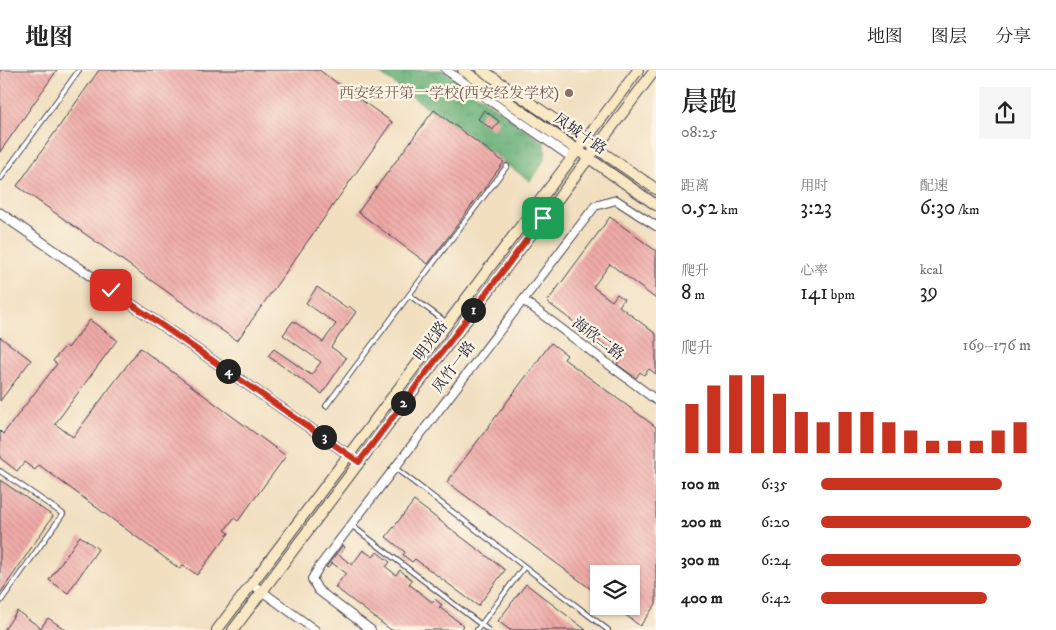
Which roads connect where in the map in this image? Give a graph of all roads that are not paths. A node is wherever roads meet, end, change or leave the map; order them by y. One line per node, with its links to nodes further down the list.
1 (79, 70): 12 (lane)
2 (446, 70): 9 (street)
3 (463, 70): 9 (main road, 凤城十路)
4 (482, 70): 7 (main road, 凤城十路)
5 (638, 70): 7 (main road, 明光路)
6 (655, 70): 8 (main road, 明光路)
7 (585, 141): 8 (main road, 凤城十路); 9 (main road, 明光路)
8 (596, 148): 10 (main road, 明光路); 13 (main road, 凤城十路)
9 (574, 155): 10 (main road, 凤城十路); 19 (main road, 明光路)
10 (588, 158): 14 (main road, 凤城十路); 23 (main road, 明光路)
11 (506, 166): 17 (lane)
12 (1, 178)
13 (656, 189)
14 (656, 205)
15 (0, 213): 22 (street)
16 (656, 226): 18 (street, 凤竹一路)
17 (410, 295): 19 (lane); 21 (lane)
18 (523, 300): 20 (street, 海欣二路); 24 (street, 凤竹一路)
19 (448, 323): 22 (main road, 明光路)
20 (656, 400)
21 (326, 406)
22 (349, 455): 23 (street); 28 (main road, 明光路)
23 (359, 462): 29 (main road, 明光路)
24 (394, 468): 26 (street, 凤竹一路); 27 (lane)
25 (0, 471): 30 (lane)
26 (351, 525): 31 (lane); 35 (street, 凤竹一路)
27 (524, 567): 31 (lane); 38 (lane)
28 (252, 584): 29 (street); 32 (main road, 明光路)
29 (262, 590): 33 (main road, 明光路); 34 (street)
30 (0, 602)
31 (481, 624): 36 (lane); 37 (lane)
32 (217, 630)
33 (233, 630)
34 (315, 630)
35 (371, 630)
36 (476, 630)
37 (488, 630)
38 (608, 630)

